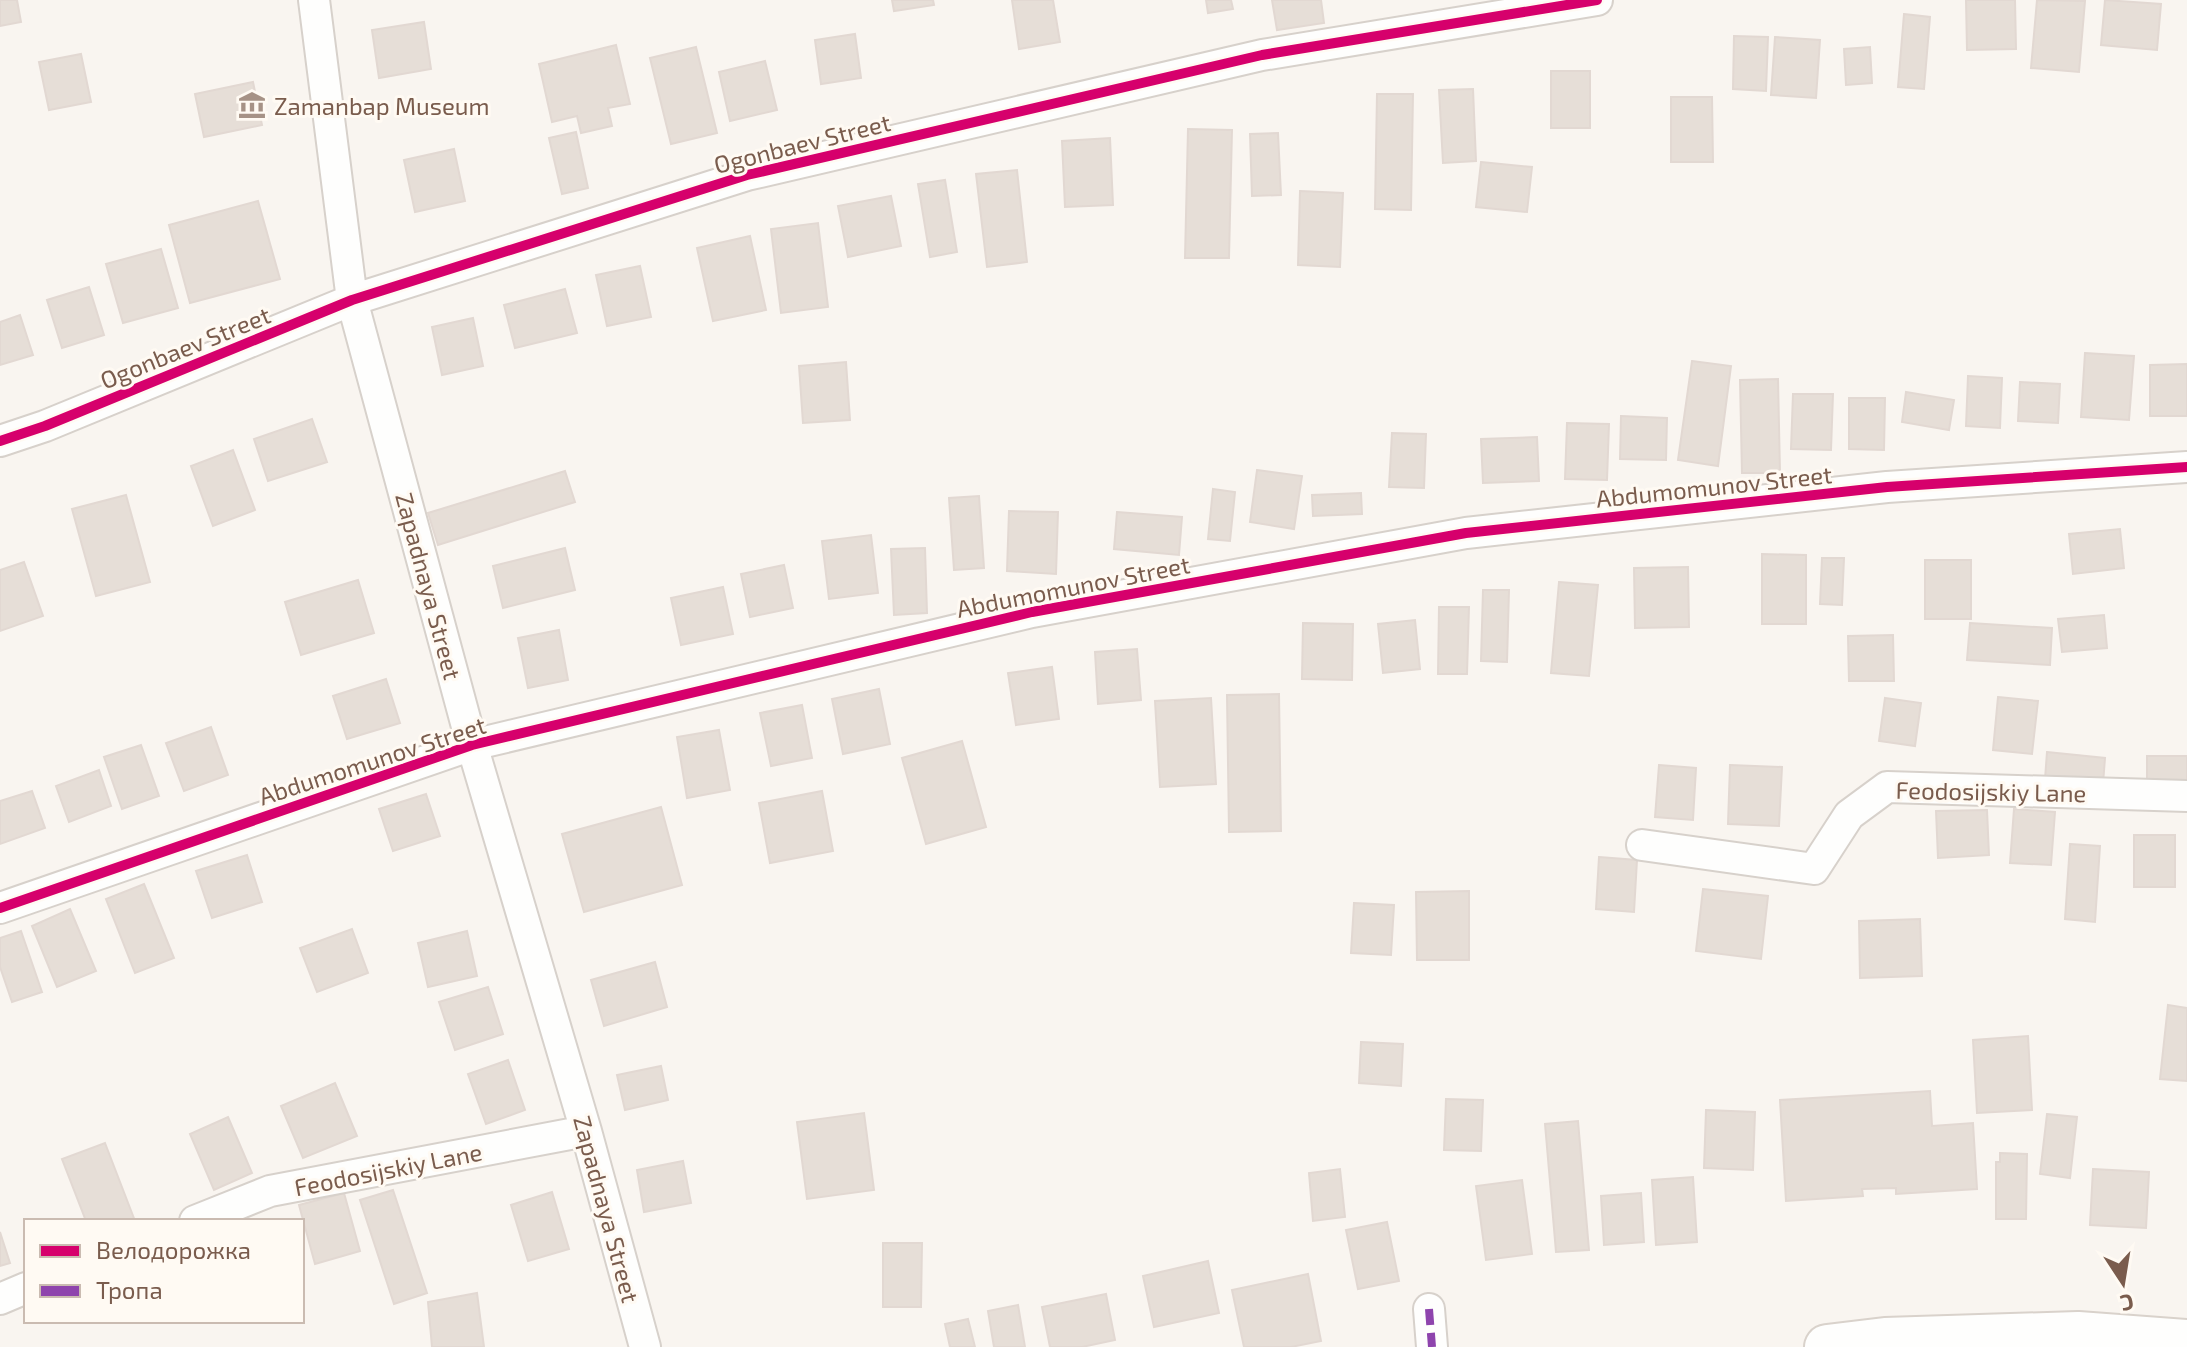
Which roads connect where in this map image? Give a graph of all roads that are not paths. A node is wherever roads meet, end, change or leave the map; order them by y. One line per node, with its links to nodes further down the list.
1 (314, 0): 3 (street, Zapadnaya Street)
2 (1597, 0): 3 (street, Ogonbaev Street)
3 (352, 300): 4 (street, Ogonbaev Street); 6 (street, Zapadnaya Street)
4 (0, 441)
5 (2187, 467): 6 (street, Abdumomunov Street)
6 (472, 745): 9 (street, Abdumomunov Street); 10 (street, Zapadnaya Street)
7 (2187, 796): 8 (street, Feodosijskiy Lane)
8 (1642, 845)
9 (0, 908)
10 (586, 1131): 11 (street, Feodosijskiy Lane); 16 (street, Zapadnaya Street)
11 (200, 1219)
12 (24, 1289): 13 (street)
13 (0, 1299)
14 (1429, 1309): 17 (street)
15 (2187, 1342): 18 (main road)
16 (645, 1347)
17 (1432, 1347)
18 (1827, 1347)

